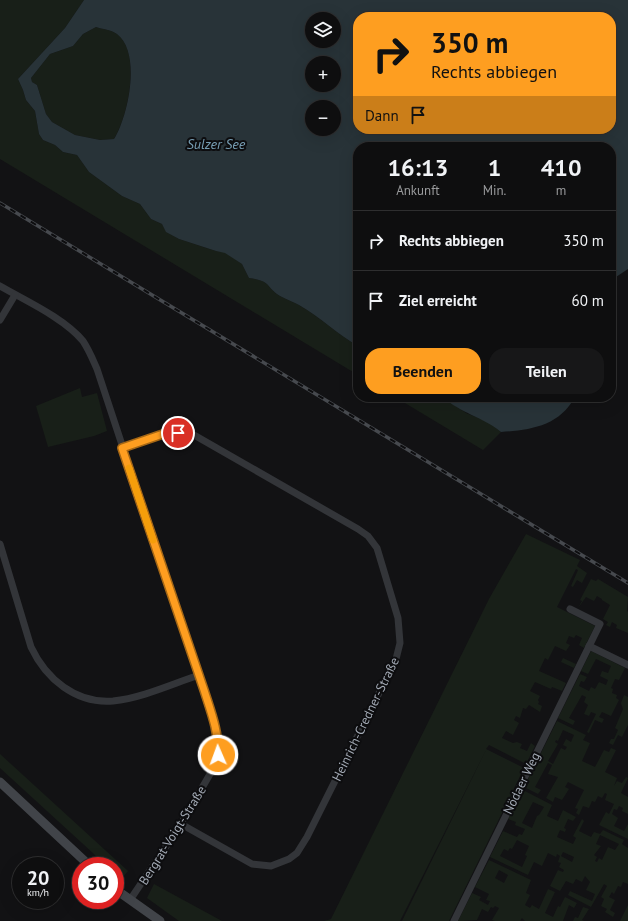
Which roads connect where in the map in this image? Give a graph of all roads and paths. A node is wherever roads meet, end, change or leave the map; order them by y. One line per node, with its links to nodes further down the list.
1 (0, 286): 2 (street, Bergrat-Voigt-Straße)
2 (15, 295): 3 (street); 4 (street, Bergrat-Voigt-Straße)
3 (0, 320)
4 (122, 448): 9 (street, Bergrat-Voigt-Straße); 11 (street, Heinrich-Credner-Straße)
5 (0, 544): 9 (street)
6 (570, 609): 7 (street, Nödaer Weg)
7 (589, 646): 8 (street); 16 (street, Nödaer Weg)
8 (628, 665)
9 (199, 675): 11 (street, Bergrat-Voigt-Straße)
10 (0, 782): 12 (main road)
11 (181, 824): 14 (street, Bergrat-Voigt-Straße)
12 (80, 857)
13 (124, 896): 14 (main road)
14 (130, 900): 15 (main road)
15 (160, 921)
16 (454, 921)

